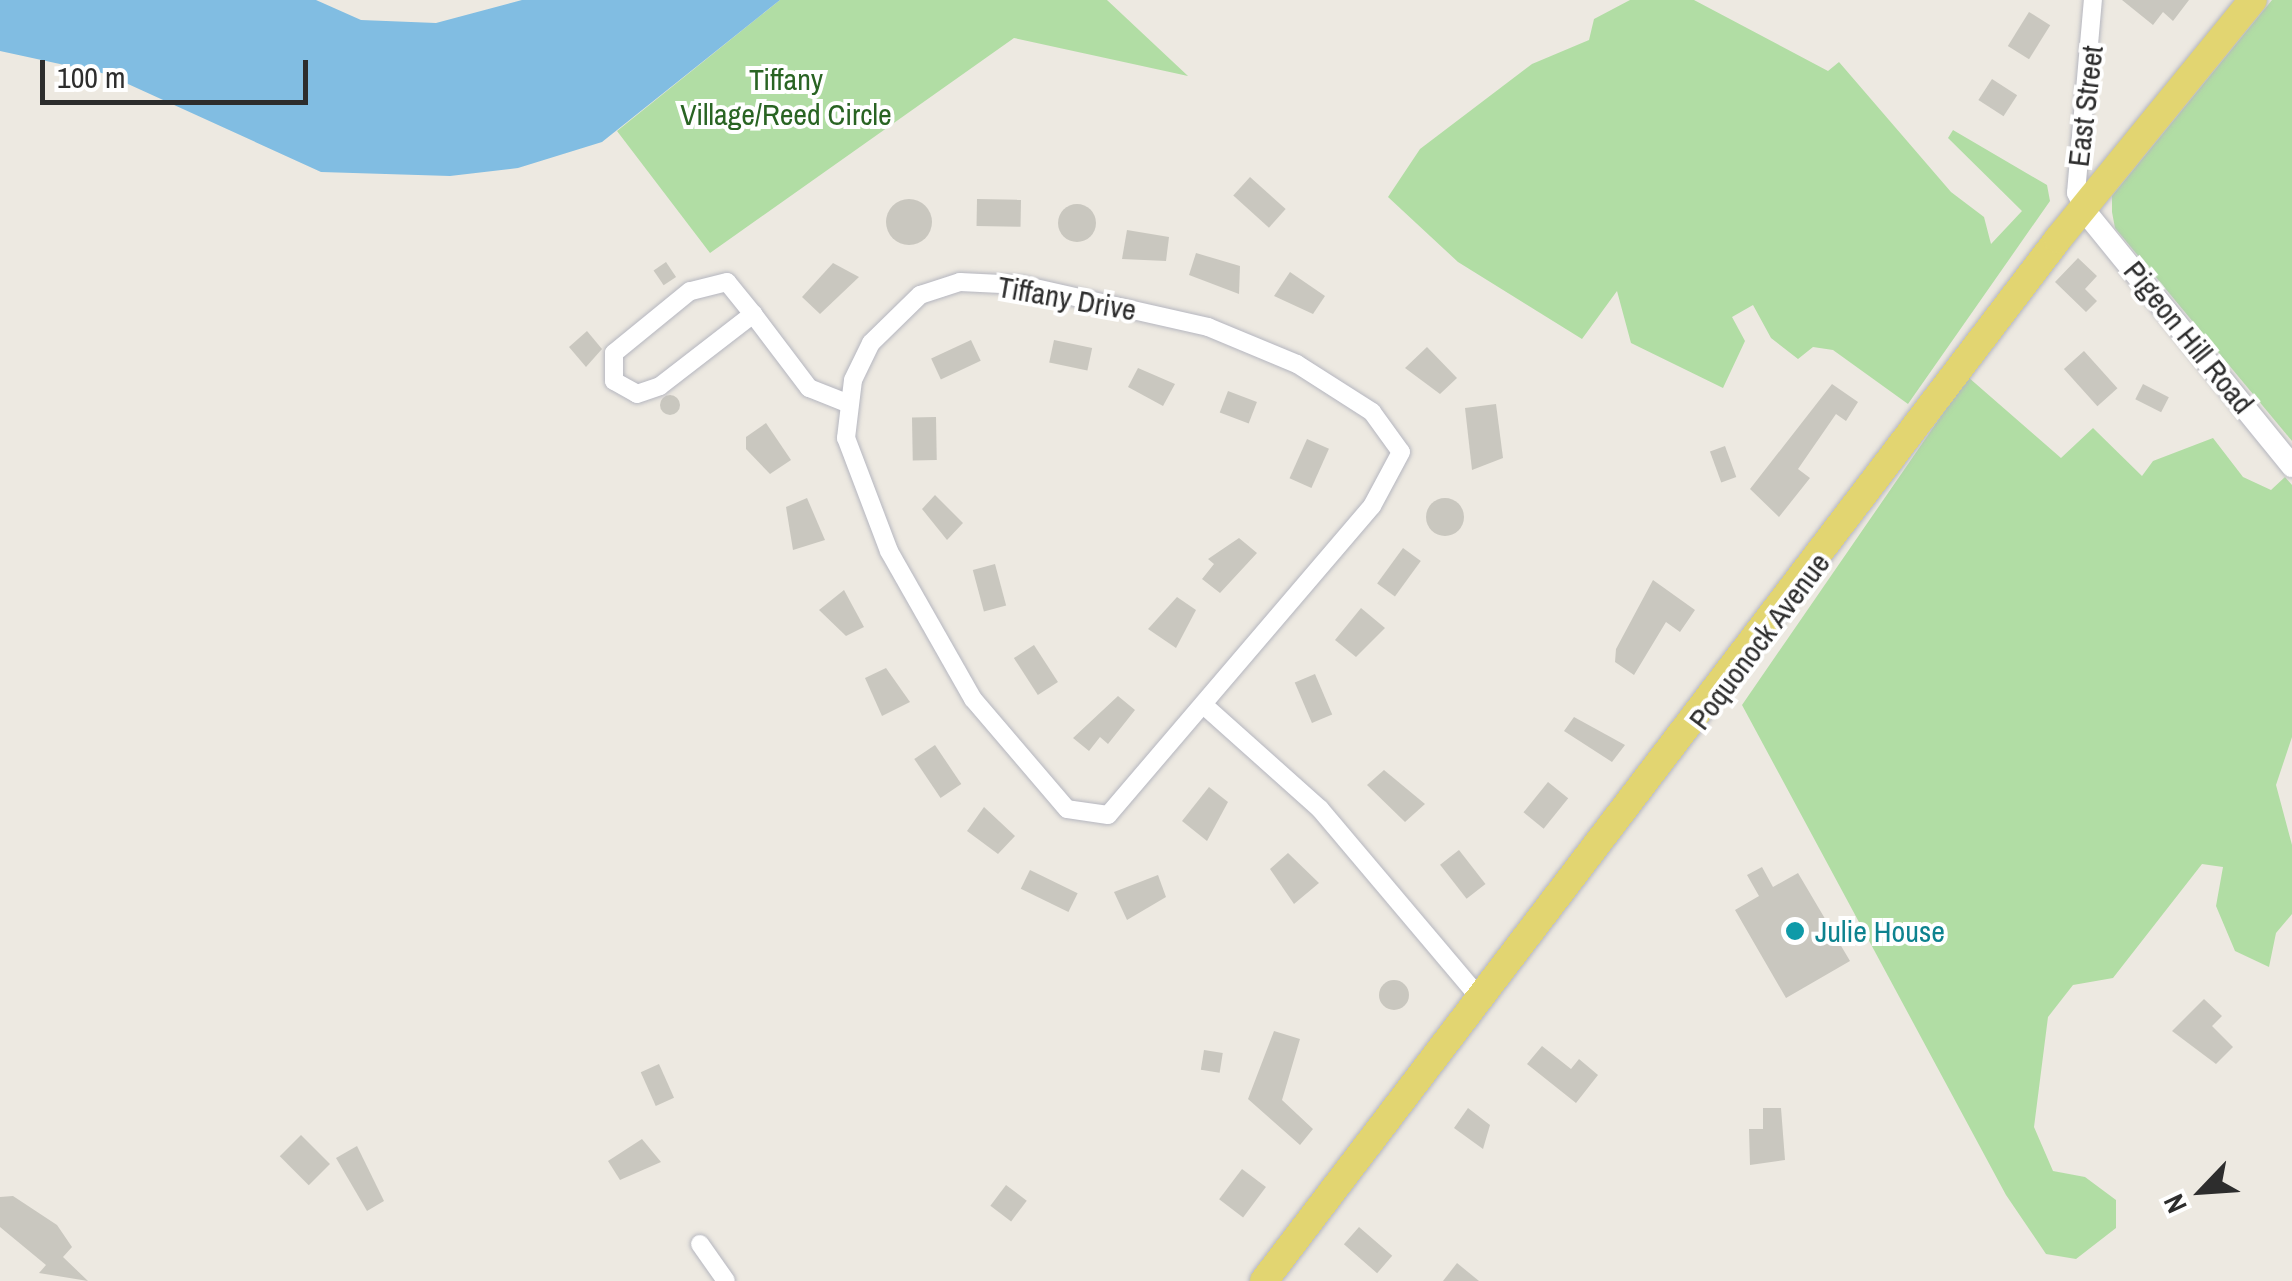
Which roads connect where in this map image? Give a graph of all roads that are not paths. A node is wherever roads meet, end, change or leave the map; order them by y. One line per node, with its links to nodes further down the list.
1 (2093, 0): 3 (street, East Street)
2 (2253, 0): 3 (main road, Poquonock Avenue)
3 (2084, 210): 6 (street, Pigeon Hill Road); 8 (main road, Poquonock Avenue)
4 (753, 314): 4 (street); 5 (street)
5 (847, 402): 7 (street, Tiffany Drive); 7 (street, Tiffany Drive)
6 (2292, 466)
7 (1207, 708): 8 (street)
8 (1482, 1001): 11 (main road, Poquonock Avenue)
9 (700, 1244): 10 (street)
10 (726, 1281)
11 (1264, 1281)

